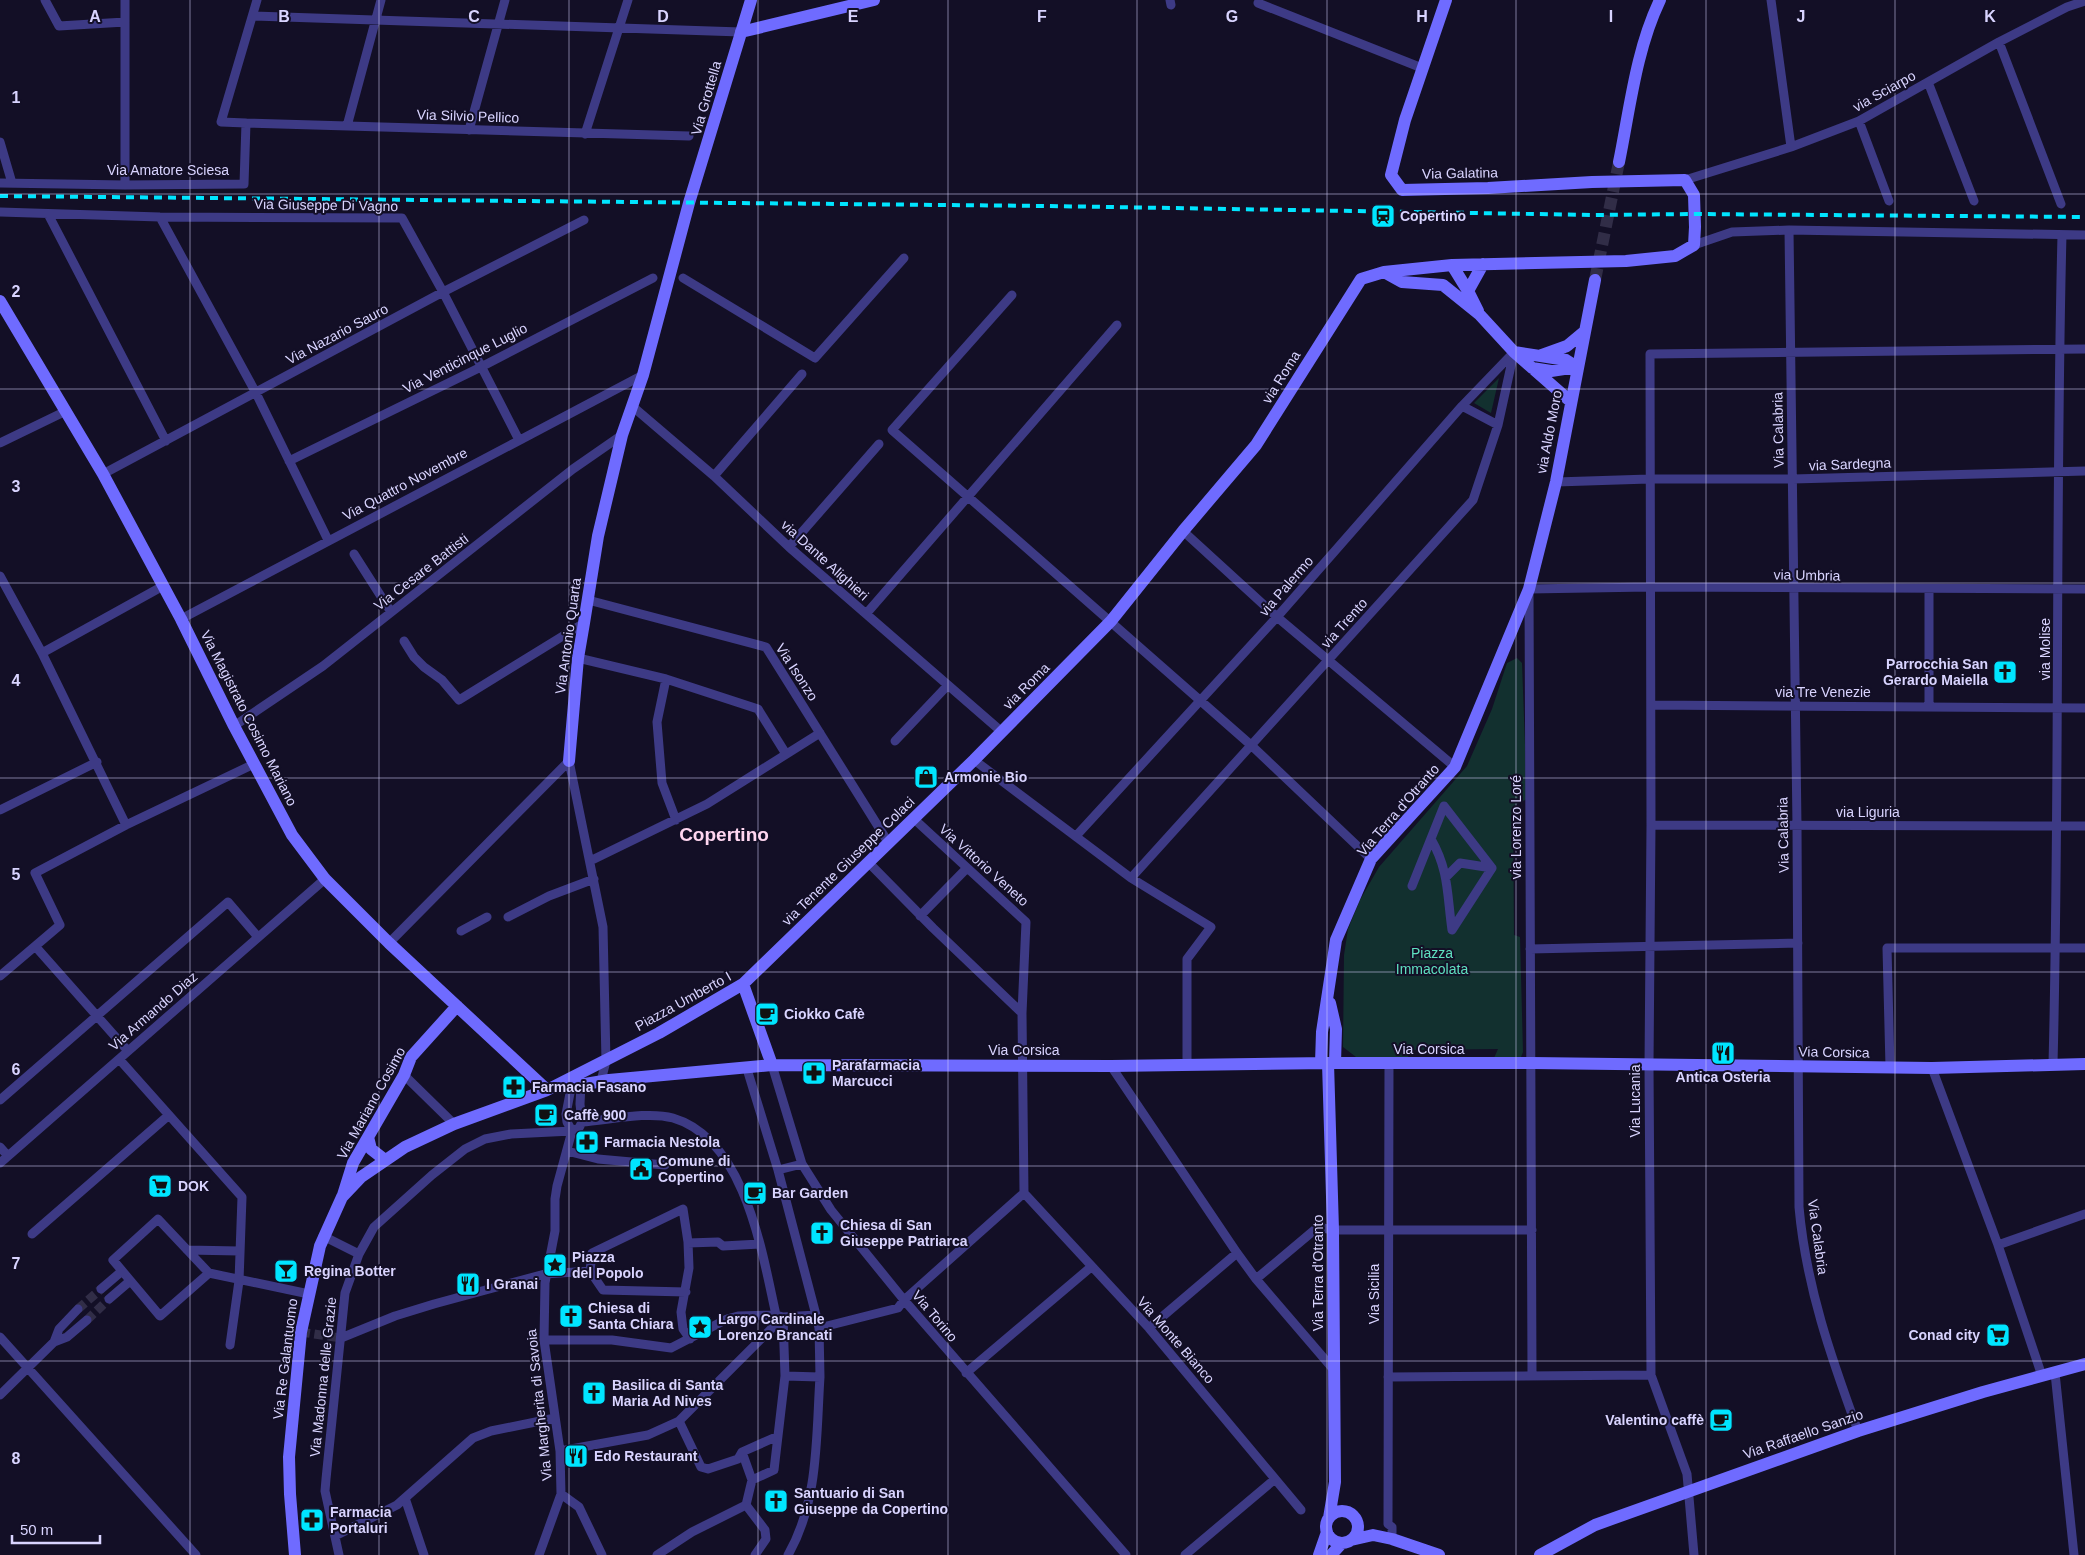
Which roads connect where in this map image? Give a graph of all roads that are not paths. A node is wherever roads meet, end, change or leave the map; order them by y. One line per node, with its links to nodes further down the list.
1 (45, 0): 17 (street)
2 (125, 0): 17 (street)
3 (257, 0): 15 (street)
4 (381, 0): 16 (street)
5 (505, 0): 18 (street)
6 (628, 0): 19 (street)
7 (751, 0): 20 (street, Via Grottella)
8 (874, 0): 20 (street)
9 (1446, 0): 22 (street, Via Galatina)
10 (1660, 0): 32 (street)
11 (1771, 0): 31 (street)
12 (2085, 1): 14 (street, via Sciarpo)
13 (1258, 3): 22 (street)
14 (2066, 3): 21 (street, via Sciarpo)
15 (253, 16): 16 (street); 25 (street)
16 (375, 21): 18 (street); 26 (street)
17 (125, 22): 36 (street)
18 (498, 24): 19 (street); 27 (street)
19 (618, 28): 20 (street); 28 (street)
20 (741, 32): 39 (street, Via Grottella)
21 (1999, 42): 23 (street, via Sciarpo); 40 (street)
22 (1422, 68): 33 (street, Via Galatina)
23 (1928, 82): 24 (street, via Sciarpo); 38 (street)
24 (1859, 121): 31 (street, via Sciarpo); 37 (street)
25 (246, 123): 26 (street, Via Silvio Pellico); 36 (street, Via Amatore Sciesa)
26 (347, 126): 27 (street, Via Silvio Pellico)
27 (469, 130): 28 (street, Via Silvio Pellico)
28 (585, 134): 29 (street, Via Silvio Pellico)
29 (690, 136)
30 (0, 142): 34 (street)
31 (1791, 147): 33 (street, via Sciarpo)
32 (1619, 162)
33 (1685, 180): 48 (street)
34 (12, 182): 35 (street, Via Amatore Sciesa); 36 (street, Via Amatore Sciesa)
35 (0, 183)
36 (125, 185)
37 (1890, 201)
38 (1974, 201)
39 (689, 204): 73 (street, Via Antonio Quarta)
40 (2061, 204)
41 (0, 212): 42 (street, Via Giuseppe Di Vagno)
42 (48, 214): 43 (street, Via Giuseppe Di Vagno); 81 (street)
43 (160, 217): 58 (street, Via Giuseppe Di Vagno); 74 (street)
44 (584, 220): 58 (street, Via Nazario Sauro)
45 (1788, 230): 46 (street); 48 (street); 67 (street, Via Calabria)
46 (2062, 235): 47 (street); 64 (street, via Molise)
47 (2085, 235)
48 (1694, 245): 50 (street, via Roma)
49 (904, 258): 54 (street)
50 (1483, 264): 51 (street, via Roma); 57 (street)
51 (1452, 265): 52 (street, via Roma); 56 (street); 57 (street)
52 (1384, 272): 56 (street); 94 (street, via Roma)
53 (653, 278): 69 (street, Via Venticinque Luglio)
54 (682, 278)
55 (1595, 280): 63 (street, via Aldo Moro)
56 (1444, 285): 61 (street)
57 (1468, 291): 61 (street)
58 (443, 292): 69 (street, Via Giuseppe Di Vagno); 74 (street, Via Nazario Sauro)
59 (1012, 295): 93 (street)
60 (0, 301): 78 (street, Via Magistrato Cosimo Mariano)
61 (1479, 314): 66 (street)
62 (1117, 325): 93 (street)
63 (1585, 331): 68 (street); 70 (street, via Aldo Moro)
64 (2059, 349): 65 (street); 67 (street); 86 (street, via Molise)
65 (2085, 349)
66 (1514, 352): 68 (street); 71 (street); 77 (street, via Palermo); 79 (street, via Trento)
67 (1790, 352): 90 (street); 91 (street, Via Calabria)
68 (1542, 356): 70 (street)
69 (481, 366): 82 (street, Via Giuseppe Di Vagno); 85 (street, Via Venticinque Luglio)
70 (1577, 367): 71 (street); 75 (street, via Aldo Moro)
71 (1532, 368): 75 (street)
72 (802, 374): 89 (street)
73 (643, 375): 76 (street, Via Antonio Quarta); 82 (street, Via Quattro Novembre)
74 (256, 393): 81 (street, Via Nazario Sauro); 85 (street)
75 (1570, 401): 92 (street, via Aldo Moro)
76 (632, 406): 80 (street, Via Antonio Quarta); 89 (street, via Dante Alighieri)
77 (1462, 406): 79 (street); 109 (street, via Palermo)
78 (66, 411): 83 (street); 88 (street, Via Magistrato Cosimo Mariano)
79 (1498, 425): 116 (street, via Trento)
80 (622, 435): 106 (street, Via Antonio Quarta); 107 (street, Via Cesare Battisti)
81 (166, 440): 88 (street, Via Nazario Sauro)
82 (519, 440): 95 (street, Via Quattro Novembre)
83 (0, 443)
84 (879, 444): 96 (street)
85 (289, 461): 95 (street)
86 (2059, 471): 87 (street, via Sardegna); 91 (street, via Sardegna); 105 (street, via Molise)
87 (2085, 471)
88 (103, 474): 99 (street, Via Magistrato Cosimo Mariano)
89 (714, 476): 96 (street, via Dante Alighieri)
90 (1649, 479): 91 (street, via Sardegna); 92 (street, via Sardegna); 100 (street)
91 (1793, 480): 101 (street, Via Calabria)
92 (1556, 482): 103 (street, via Aldo Moro)
93 (968, 497): 108 (street); 111 (street)
94 (1183, 531): 109 (street); 111 (street, via Roma)
95 (328, 540): 110 (street, Via Quattro Novembre)
96 (789, 547): 108 (street, via Dante Alighieri)
97 (354, 554): 107 (street)
98 (0, 576): 114 (street)
99 (164, 586): 110 (street, Via Magistrato Cosimo Mariano); 114 (street)
100 (1650, 587): 101 (street, via Umbria); 103 (street, via Umbria); 120 (street)
101 (1794, 588): 104 (street, via Umbria); 122 (street, Via Calabria)
102 (2085, 589): 105 (street, via Umbria)
103 (1529, 590): 135 (street, Via Terra d'Otranto); 168 (street, via Lorenzo Loré)
104 (1929, 590): 105 (street, via Umbria); 121 (street)
105 (2058, 590): 123 (street, via Molise)
106 (588, 600): 112 (street, Via Antonio Quarta); 127 (street, Via Isonzo)
107 (392, 612): 125 (street, Via Cesare Battisti)
108 (866, 614): 118 (street, via Dante Alighieri)
109 (1277, 617): 116 (street); 119 (street, via Palermo)
110 (181, 618): 125 (street, Via Magistrato Cosimo Mariano)
111 (1111, 621): 119 (street); 126 (street, via Roma)
112 (584, 622): 113 (street); 115 (street, Via Antonio Quarta)
113 (404, 641)
114 (42, 653): 133 (street)
115 (578, 658): 117 (street); 132 (street, Via Antonio Quarta)
116 (1329, 662): 129 (street, via Trento); 135 (street)
117 (666, 679): 130 (street); 138 (street)
118 (948, 685): 126 (street, via Dante Alighieri); 128 (street)
119 (1200, 701): 129 (street); 144 (street, via Palermo)
120 (1651, 705): 122 (street, via Tre Venezie); 140 (street, Via Lucania)
121 (1929, 705): 122 (street, via Tre Venezie); 123 (street, via Tre Venezie)
122 (1794, 706): 141 (street, Via Calabria)
123 (2058, 708): 124 (street, via Tre Venezie); 142 (street, via Molise)
124 (2085, 708)
125 (234, 726): 134 (street, Via Magistrato Cosimo Mariano)
126 (1002, 732): 131 (street, via Roma)
127 (820, 733): 130 (street); 146 (street, Via Isonzo)
128 (895, 741)
129 (1252, 746): 147 (street); 153 (street, via Trento)
130 (786, 754): 138 (street)
131 (974, 760): 137 (street, via Tenente Giuseppe Colaci); 144 (street)
132 (569, 761): 148 (street, Via Antonio Quarta); 162 (street)
133 (97, 762): 136 (street); 139 (street)
134 (254, 764): 139 (street); 154 (street, Via Magistrato Cosimo Mariano)
135 (1455, 767): 147 (street, Via Terra d'Otranto)
136 (0, 809)
137 (913, 818): 146 (street, via Tenente Giuseppe Colaci); 150 (street, Via Vittorio Veneto)
138 (676, 820): 148 (street)
139 (126, 825): 164 (street)
140 (1651, 825): 141 (street, via Liguria); 165 (street, Via Lucania)
141 (1797, 826): 142 (street, via Liguria); 163 (street, Via Calabria)
142 (2056, 826): 143 (street, via Liguria); 166 (street, via Molise)
143 (2085, 826)
144 (1076, 836): 153 (street)
145 (1431, 839): 151 (street); 152 (street); 156 (street)
146 (888, 842): 149 (street, via Tenente Giuseppe Colaci)
147 (1371, 859): 177 (street, Via Terra d'Otranto)
148 (590, 861): 155 (street, Via Antonio Quarta)
149 (868, 862): 158 (street); 170 (street, via Tenente Giuseppe Colaci)
150 (967, 868): 158 (street); 172 (street, Via Vittorio Veneto)
151 (1492, 868): 152 (street); 152 (street)
152 (1446, 877)
153 (1131, 878): 186 (street)
154 (325, 879): 161 (street, Via Armando Diaz); 162 (street, Via Magistrato Cosimo Mariano)
155 (594, 880): 157 (street); 176 (street, Via Antonio Quarta)
156 (1412, 886)
157 (508, 916)
158 (920, 916): 172 (street)
159 (487, 917): 160 (street)
160 (461, 931)
161 (258, 937): 173 (street); 174 (street, Via Armando Diaz)
162 (389, 943): 171 (street, Via Magistrato Cosimo Mariano)
163 (1798, 943): 165 (street); 187 (street, Via Calabria)
164 (35, 946): 169 (street); 173 (street)
165 (1649, 947): 168 (street); 184 (street, Via Lucania)
166 (2056, 948): 167 (street); 181 (street, via Molise); 188 (street)
167 (2085, 948)
168 (1530, 949): 180 (street, via Lorenzo Loré)
169 (0, 976)
170 (743, 984): 176 (street, Piazza Umberto I); 183 (street, Piazza Umberto I)
171 (457, 1006): 191 (street, Via Mariano Cosimo); 195 (street, Via Magistrato Cosimo Mariano)
172 (1022, 1014): 178 (street, Via Vittorio Veneto)
173 (96, 1016): 174 (street); 196 (street)
174 (128, 1052): 175 (street, Via Armando Diaz)
175 (119, 1059): 197 (street); 204 (street, Via Armando Diaz)
176 (611, 1059): 192 (street); 193 (street, Via Antonio Quarta); 194 (street, Piazza Umberto I)
177 (1328, 1063): 179 (street, Via Corsica); 186 (street, Via Corsica); 214 (street, Via Terra d'Otranto)
178 (1024, 1064): 183 (street, Via Corsica); 185 (street, Via Corsica); 210 (street, Via Vittorio Veneto)
179 (1389, 1064): 180 (street, Via Corsica); 213 (street, Via Sicilia)
180 (1532, 1064): 184 (street, Via Corsica); 215 (street, via Lorenzo Loré)
181 (2054, 1064): 182 (street, Via Corsica); 189 (street, Via Corsica)
182 (2085, 1064)
183 (772, 1065): 190 (street, Piazza Umberto I); 207 (street, Via Torino)
184 (1649, 1065): 187 (street, Via Corsica); 255 (street, Via Lucania)
185 (1111, 1066): 186 (street, Via Corsica); 223 (street)
186 (1187, 1066)
187 (1799, 1066): 188 (street, Via Corsica); 264 (street, Via Calabria)
188 (1890, 1068): 189 (street, Via Corsica)
189 (1932, 1068): 220 (street)
190 (747, 1069): 192 (street, Piazza Umberto I); 209 (street)
191 (404, 1075): 199 (street); 201 (street, Via Mariano Cosimo)
192 (618, 1079): 193 (street, Piazza Umberto I)
193 (601, 1081): 194 (street, Piazza Umberto I)
194 (576, 1082): 195 (street, Piazza Umberto I); 198 (street); 200 (street, Via Margherita di Savoia)
195 (547, 1090): 199 (street, Via Re Galantuomo)
196 (0, 1100)
197 (169, 1115): 216 (street); 222 (street)
198 (582, 1122): 200 (street); 219 (street)
199 (454, 1124): 205 (street, Via Re Galantuomo)
200 (572, 1131): 203 (street, Via Margherita di Savoia); 224 (street, Via Madonna delle Grazie)
201 (368, 1137): 205 (street); 211 (street, Via Mariano Cosimo)
202 (0, 1148): 204 (street)
203 (567, 1150): 208 (street); 229 (street, Via Margherita di Savoia)
204 (8, 1156): 206 (street, Via Armando Diaz)
205 (384, 1160): 211 (street, Via Re Galantuomo)
206 (0, 1163)
207 (802, 1164): 209 (street); 237 (street, Via Torino)
208 (665, 1165)
209 (778, 1170): 239 (street)
210 (1024, 1193): 225 (street, Via Monte Bianco); 237 (street)
211 (342, 1197): 217 (street, Via Re Galantuomo)
212 (2085, 1214): 220 (street)
213 (1388, 1229): 214 (street); 215 (street); 260 (street, Via Sicilia)
214 (1334, 1230): 230 (street); 252 (street, Via Terra d'Otranto)
215 (1532, 1230): 257 (street, via Lorenzo Loré)
216 (32, 1234)
217 (323, 1236): 224 (street); 235 (street, Via Re Galantuomo)
218 (688, 1243): 219 (street); 227 (street); 234 (street)
219 (760, 1244): 240 (street)
220 (1998, 1245): 258 (street)
221 (188, 1250): 222 (street); 226 (street); 228 (street)
222 (239, 1251): 232 (street)
223 (1237, 1253): 230 (street); 243 (street)
224 (359, 1254): 245 (street, Via Madonna delle Grazie)
225 (1091, 1267): 243 (street, Via Monte Bianco); 253 (street)
226 (122, 1271): 231 (street); 233 (street)
227 (590, 1272): 229 (street); 234 (street)
228 (208, 1273): 231 (street); 232 (street)
229 (545, 1274): 245 (street); 247 (street, Via Margherita di Savoia)
230 (1256, 1279): 252 (street)
231 (130, 1281): 236 (street)
232 (239, 1281): 235 (street); 249 (street)
233 (101, 1289)
234 (686, 1292): 246 (street)
235 (309, 1294): 285 (street, Via Re Galantuomo)
236 (109, 1299)
237 (904, 1300): 242 (street); 253 (street, Via Torino)
238 (78, 1309): 248 (street)
239 (816, 1315): 240 (street); 242 (street)
240 (779, 1316): 246 (street); 256 (street); 263 (street)
241 (87, 1320): 248 (street)
242 (819, 1328): 259 (street)
243 (1150, 1328): 268 (street, Via Monte Bianco)
244 (0, 1337): 251 (street)
245 (340, 1338): 281 (street, Via Madonna delle Grazie)
246 (690, 1339): 247 (street)
247 (544, 1340): 262 (street, Via Margherita di Savoia)
248 (54, 1342): 251 (street)
249 (230, 1345)
250 (2085, 1364): 254 (street, Via Raffaello Sanzio)
251 (28, 1369): 261 (street); 284 (street)
252 (1334, 1370): 270 (street, Via Terra d'Otranto)
253 (966, 1373): 293 (street, Via Torino)
254 (2055, 1373): 258 (street, Via Raffaello Sanzio); 300 (street)
255 (1651, 1375): 257 (street); 271 (street, Via Lucania)
256 (785, 1376): 259 (street); 265 (street)
257 (1532, 1376): 260 (street)
258 (2042, 1376): 264 (street, Via Raffaello Sanzio)
259 (820, 1377): 292 (street)
260 (1388, 1377): 282 (street, Via Sicilia)
261 (0, 1395)
262 (555, 1418): 266 (street, Via Margherita di Savoia); 273 (street)
263 (679, 1421): 266 (street); 267 (street)
264 (1858, 1431): 271 (street, Via Raffaello Sanzio)
265 (778, 1436): 267 (street); 269 (street)
266 (560, 1451): 272 (street, Via Margherita di Savoia)
267 (742, 1452): 269 (street)
268 (1275, 1479): 275 (street, Via Monte Bianco); 294 (street)
269 (752, 1480): 274 (street)
270 (1335, 1482): 276 (street, Via Terra d'Otranto); 277 (street, Via Terra d'Otranto)
271 (1688, 1490): 298 (street, Via Raffaello Sanzio); 299 (street, Via Lucania)
272 (561, 1494): 288 (street, Via Margherita di Savoia); 289 (street)
273 (405, 1498): 281 (street); 287 (street)
274 (746, 1505): 290 (street); 291 (street)
275 (1301, 1510)
276 (1347, 1512): 277 (street); 278 (street)
277 (1329, 1518): 279 (street)
278 (1357, 1522): 280 (street); 283 (street)
279 (1327, 1532): 283 (street); 295 (street)
280 (1374, 1535): 282 (street); 283 (street)
281 (334, 1536): 286 (street, Via Madonna delle Grazie)
282 (1392, 1539): 297 (street)
283 (1347, 1541): 296 (street)
284 (196, 1555)
285 (295, 1555)
286 (339, 1555)
287 (424, 1555)
288 (539, 1555)
289 (602, 1555)
290 (657, 1555)
291 (756, 1555)
292 (788, 1555)
293 (1126, 1555)
294 (1185, 1555)
295 (1319, 1555)
296 (1331, 1555)
297 (1438, 1555)
298 (1540, 1555)
299 (1694, 1555)
300 (2074, 1555)

